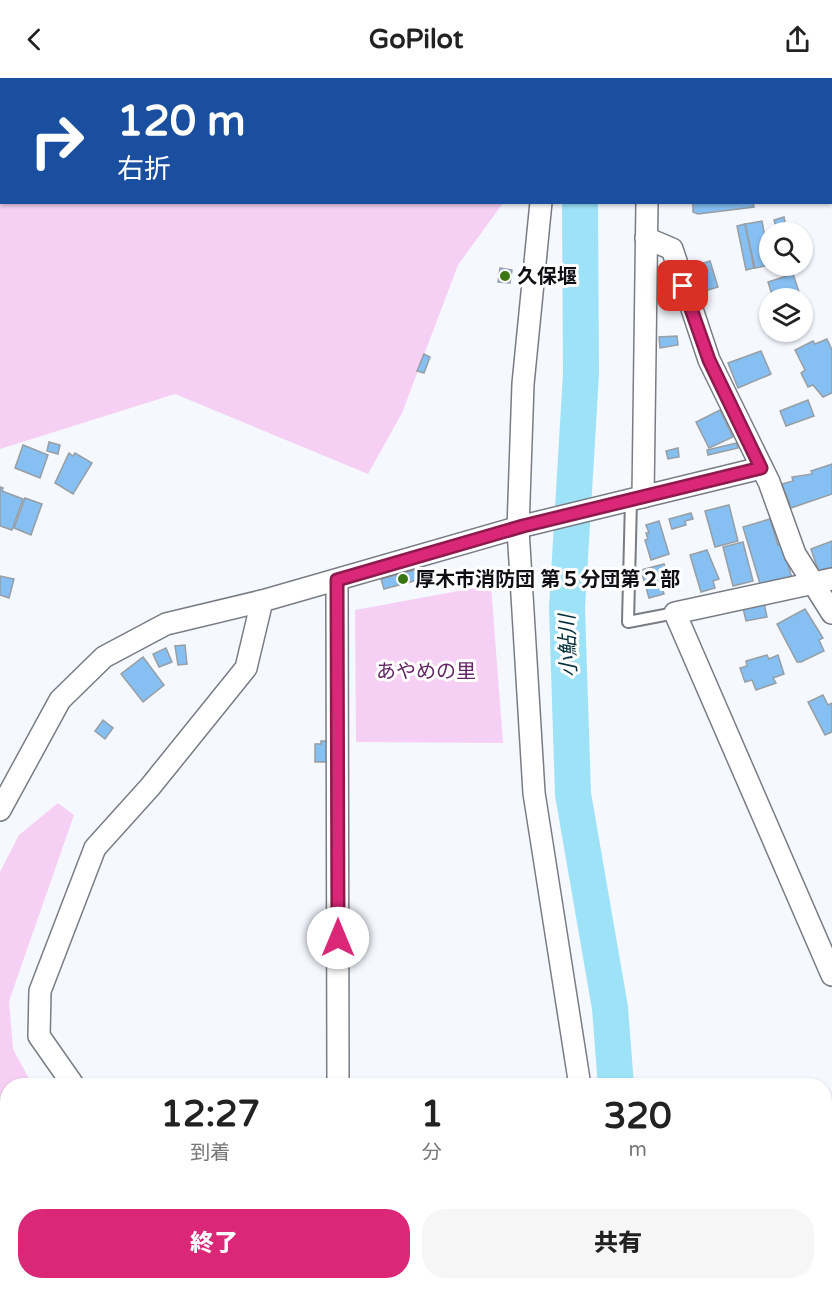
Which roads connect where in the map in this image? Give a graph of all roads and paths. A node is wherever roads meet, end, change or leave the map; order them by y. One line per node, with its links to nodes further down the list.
1 (541, 204): 6 (street)
2 (647, 204): 3 (street)
3 (646, 238): 4 (street); 5 (street)
4 (761, 468): 5 (street); 8 (street)
5 (633, 500): 6 (street); 11 (lane)
6 (520, 527): 7 (street); 16 (street)
7 (337, 580): 9 (street); 15 (street)
8 (823, 582): 10 (street); 11 (street)
9 (262, 601): 12 (street); 14 (street)
10 (832, 612)
11 (675, 613): 13 (street)
12 (0, 810)
13 (832, 975)
14 (68, 1078)
15 (338, 1078)
16 (579, 1078)

